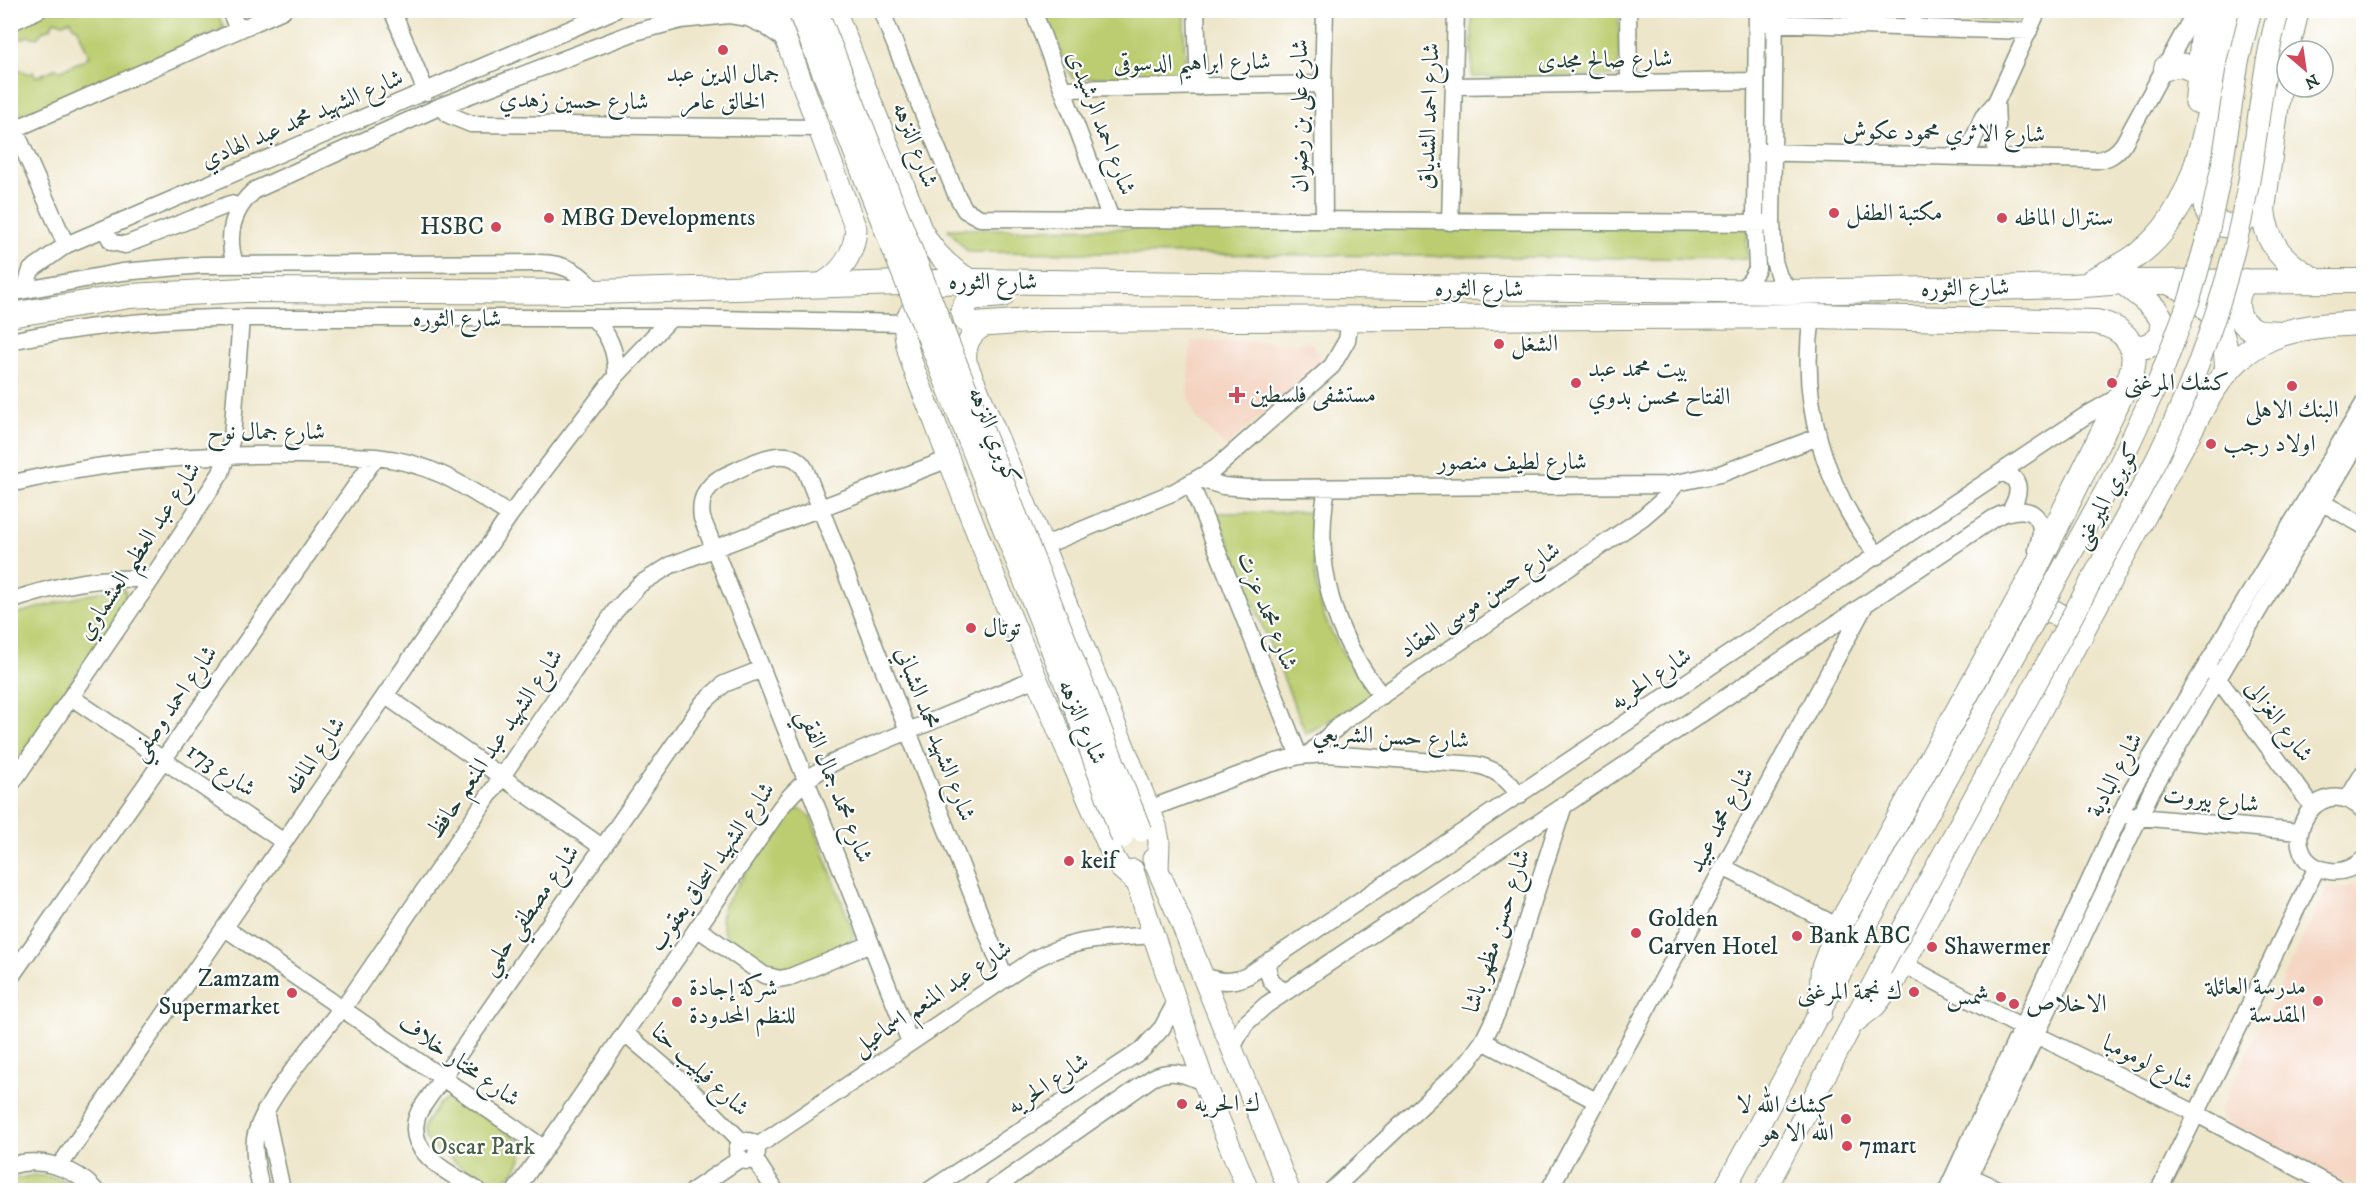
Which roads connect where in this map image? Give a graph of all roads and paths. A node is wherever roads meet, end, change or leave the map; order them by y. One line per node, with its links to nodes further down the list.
1 (38, 10): 27 (street)
2 (230, 10): 29 (street)
3 (283, 10): 29 (street)
4 (392, 10): 40 (street)
5 (615, 10): 40 (street, شارع الشهيد محمد عبد الهادي)
6 (683, 10): 28 (street)
7 (775, 10): 31 (main road)
8 (798, 10): 146 (main road, كوبري النزهه, bridge)
9 (817, 10): 145 (main road, كوبري النزهه, bridge)
10 (835, 10): 45 (main road, شارع النزهه)
11 (881, 10): 54 (street)
12 (1033, 10): 39 (street, شارع احمد الرشيدى)
13 (1196, 10): 38 (street)
14 (1325, 10): 35 (street, شارع على بن رضوان)
15 (1456, 10): 37 (street, شارع احمد الشدياق)
16 (1628, 10): 36 (street)
17 (2038, 10): 30 (street)
18 (2196, 10): 32 (street)
19 (2205, 10): 33 (highway)
20 (2230, 10): 46 (highway)
21 (2251, 10): 160 (main road, كوبري الميرغنى, bridge)
22 (2279, 10): 153 (main road, كوبري الميرغنى, bridge)
23 (2297, 10): 52 (highway)
24 (1757, 16): 25 (street); 34 (street)
25 (1775, 17): 26 (street); 49 (street)
26 (1912, 18): 30 (street)
27 (10, 23)
28 (659, 26): 31 (street, شارع الشهيد محمد عبد الهادي); 42 (street, شارع الشهيد محمد عبد الهادي)
29 (238, 30): 43 (street)
30 (2029, 31): 41 (street)
31 (787, 41): 44 (main road)
32 (2166, 68): 33 (highway); 51 (street, شارع الاثري محمود عكوش)
33 (2198, 75): 46 (highway)
34 (1756, 81): 36 (street, شارع صالح مجدى); 48 (street)
35 (1323, 84): 38 (street, شارع ابراهيم الدسوقى); 55 (street, شارع على بن رضوان)
36 (1629, 84): 37 (street, شارع صالح مجدى)
37 (1454, 86): 56 (street, شارع احمد الشدياق)
38 (1199, 87): 39 (street, شارع ابراهيم الدسوقى)
39 (1063, 89): 54 (street, شارع احمد الرشيدى)
40 (426, 92): 59 (street, شارع الشهيد محمد عبد الهادي)
41 (1996, 102): 50 (street); 51 (street)
42 (441, 106): 44 (street, شارع حسين زهدي); 53 (street, شارع الشهيد محمد عبد الهادي)
43 (13, 125): 60 (street)
44 (819, 128): 47 (main road)
45 (883, 131): 47 (main road); 63 (main road, شارع النزهه)
46 (2201, 145): 52 (highway); 71 (highway)
47 (827, 150): 70 (main road)
48 (1755, 152): 49 (street, شارع الاثري محمود عكوش); 57 (street)
49 (1773, 153): 50 (street, شارع الاثري محمود عكوش); 58 (street)
50 (1966, 157): 51 (street, شارع الاثري محمود عكوش)
51 (1995, 158)
52 (2263, 200): 62 (highway)
53 (237, 211): 59 (street); 61 (street, شارع الشهيد محمد عبد الهادي)
54 (1111, 219): 55 (street)
55 (1324, 221): 56 (street)
56 (1450, 222): 57 (street)
57 (1755, 222): 58 (street); 74 (street)
58 (1772, 223): 75 (street)
59 (105, 230): 60 (street, شارع الشهيد محمد عبد الهادي)
60 (66, 245): 72 (street, شارع الشهيد محمد عبد الهادي)
61 (235, 264): 72 (street); 73 (street)
62 (2315, 280): 64 (highway, شارع الثوره); 65 (highway, شارع الثوره)
63 (973, 281): 66 (highway, شارع الثوره); 67 (highway, شارع الثوره)
64 (2246, 281): 69 (highway, شارع الثوره); 85 (highway)
65 (2364, 281)
66 (947, 282): 70 (highway, شارع الثوره); 83 (main road)
67 (1060, 282): 74 (highway, شارع الثوره); 84 (highway)
68 (2123, 282): 69 (highway, شارع الثوره); 71 (highway, شارع الثوره); 87 (highway)
69 (2169, 282): 89 (highway)
70 (819, 285): 73 (highway, شارع الثوره)
71 (2082, 285): 75 (highway, شارع الثوره)
72 (18, 291)
73 (595, 292): 76 (highway, شارع الثوره)
74 (1737, 292): 75 (highway, شارع الثوره)
75 (1791, 292)
76 (10, 315)
77 (1812, 316): 81 (highway, شارع الثوره); 87 (highway, شارع الثوره); 94 (street)
78 (241, 318): 80 (street, شارع الثوره); 86 (street, شارع الثوره); 96 (street, شارع عبد العظيم العشماوي)
79 (671, 318): 80 (street, شارع الثوره); 83 (street, شارع الثوره); 88 (street, شارع الماظه)
80 (594, 319): 88 (street)
81 (1350, 319): 84 (highway, شارع الثوره); 99 (street)
82 (2364, 323): 85 (highway)
83 (904, 324): 95 (main road, شارع النزهه)
84 (989, 324): 92 (main road, شارع النزهه)
85 (2281, 333): 89 (highway)
86 (10, 341)
87 (2132, 347): 90 (highway)
88 (616, 376): 106 (street, شارع الماظه)
89 (2220, 381): 116 (highway)
90 (2120, 396): 98 (street, شارع الحريه); 111 (highway)
91 (2364, 403): 103 (street, شارع البادية)
92 (995, 432): 95 (main road); 108 (main road, شارع النزهه)
93 (2364, 432): 103 (street, شارع البادية)
94 (1818, 437): 100 (street, شارع لطيف منصور); 110 (street)
95 (947, 454): 104 (street, شارع الشهيد عبد المنعم حافظ); 119 (main road, شارع النزهه)
96 (228, 455): 97 (street, شارع جمال نوح); 101 (street, شارع جمال نوح); 112 (street, شارع عبد العظيم العشماوي)
97 (376, 457): 106 (street, شارع جمال نوح); 126 (street, شارع احمد وصفي)
98 (2003, 472): 105 (street); 110 (street, شارع الحريه)
99 (1195, 481): 102 (street, شارع لطيف منصور); 108 (street); 125 (street, شارع محمد عزت)
100 (1677, 483): 102 (street, شارع لطيف منصور); 122 (street, شارع حسن موسى العقاد)
101 (10, 484)
102 (1327, 488): 122 (street)
103 (2315, 498): 107 (street); 117 (street, شارع البادية); 120 (street, شارع البادية)
104 (821, 507): 109 (street, شارع الشهيد عبد المنعم حافظ); 109 (street); 124 (street, شارع الشهيد محمد الشباني)
105 (2010, 511): 111 (street); 114 (street)
106 (510, 515): 121 (street, شارع الماظه)
107 (2364, 526)
108 (1043, 546): 135 (main road, شارع النزهه)
109 (715, 548): 118 (street, شارع محمد جمال الفقي); 128 (street, شارع الشهيد عبد المنعم حافظ)
110 (1878, 556): 131 (street, شارع الحريه)
111 (2035, 570): 115 (highway)
112 (151, 580): 113 (street); 123 (street, شارع عبد العظيم العشماوي)
113 (10, 601)
114 (1869, 602): 133 (street); 143 (street, شارع محمد عبيد)
115 (2015, 605): 116 (highway); 147 (highway)
116 (2081, 634): 153 (highway)
117 (2206, 663): 120 (street, شارع الغزالى); 137 (street, شارع البادية)
118 (762, 669): 129 (street, شارع محمد جمال الفقي); 141 (street, شارع مصطفي حلمي)
119 (1036, 678): 124 (street, شارع الشهيد اسحاق يعقوب); 146 (main road, شارع النزهه)
120 (2218, 679): 134 (street, شارع الغزالى); 138 (street, شارع البادية)
121 (386, 696): 128 (street); 140 (street, شارع الماظه)
122 (1382, 696): 125 (street, شارع حسن موسى العقاد)
123 (71, 697): 126 (street, شارع 173); 130 (street, شارع عبد العظيم العشماوي)
124 (908, 731): 129 (street, شارع الشهيد اسحاق يعقوب); 156 (street, شارع الشهيد محمد الشباني)
125 (1304, 755): 131 (street, شارع حسن الشريعي); 135 (street, شارع حسن الشريعي)
126 (164, 759): 140 (street, شارع 173); 155 (street, شارع احمد وصفي)
127 (2364, 772): 132 (street)
128 (502, 777): 141 (street); 159 (street, شارع الشهيد عبد المنعم حافظ)
129 (806, 780): 149 (street, شارع الشهيد اسحاق يعقوب); 151 (street, شارع محمد جمال الفقي)
130 (10, 786)
131 (1519, 796): 152 (street, شارع الحريه)
132 (2347, 800): 134 (street); 136 (street)
133 (1564, 805): 157 (street); 164 (street, شارع حسن مظهر باشا)
134 (2312, 806): 139 (street)
135 (1149, 809): 145 (main road, شارع النزهه)
136 (2364, 811)
137 (2119, 815): 138 (street, شارع بيروت); 162 (street, شارع البادية)
138 (2138, 817): 139 (street, شارع بيروت); 162 (street, شارع البادية)
139 (2299, 832): 144 (street)
140 (284, 842): 148 (street, شارع الماظه)
141 (602, 847): 168 (street, شارع مصطفي حلمي)
142 (2362, 864): 144 (street)
143 (1723, 867): 147 (street); 171 (street, شارع محمد عبيد)
144 (2317, 867): 173 (street)
145 (1158, 870): 154 (main road, شارع النزهه)
146 (1137, 883): 150 (main road, شارع النزهه)
147 (1839, 927): 160 (highway)
148 (225, 928): 159 (street, شارع مختار خلاف); 177 (street, شارع الماظه)
149 (697, 928): 151 (street); 163 (street, شارع الشهيد اسحاق يعقوب)
150 (1153, 935): 156 (street, شارع عبد المنعم اسماعيل); 158 (main road, شارع النزهه)
151 (871, 944): 165 (street, شارع محمد جمال الفقي)
152 (1270, 960): 154 (street, شارع الحريه); 157 (street)
153 (1892, 966): 161 (highway); 162 (street, شارع لومومبا)
154 (1203, 975): 166 (main road, شارع النزهه)
155 (10, 978)
156 (1005, 978): 165 (street, شارع عبد المنعم اسماعيل)
157 (1286, 990): 166 (street)
158 (1176, 1002): 167 (street, شارع الحريه); 169 (main road, شارع النزهه)
159 (341, 1008): 168 (street, شارع مختار خلاف); 172 (street, شارع الشهيد عبد المنعم حافظ)
160 (1820, 1013): 192 (main road, كوبري الميرغنى)
161 (1855, 1020): 193 (main road)
162 (2029, 1032): 173 (street, شارع لومومبا); 178 (street, شارع البادية); 194 (street, شارع البادية)
163 (625, 1033): 174 (street, شارع الشهيد اسحاق يعقوب); 175 (street, شارع فيليب حنا)
164 (1484, 1041): 171 (street); 190 (street, شارع حسن مظهر باشا)
165 (910, 1042): 175 (street, شارع عبد المنعم اسماعيل)
166 (1232, 1048): 189 (main road, شارع النزهه)
167 (1125, 1062): 170 (street); 186 (street, شارع الحريه)
168 (442, 1078): 174 (street, شارع مختار خلاف); 182 (street, شارع مصطفي حلمي)
169 (1204, 1083): 170 (street); 188 (main road, شارع النزهه)
170 (1139, 1086): 187 (street)
171 (1596, 1101): 191 (street, شارع محمد عبيد)
172 (265, 1111): 180 (street, شارع الشهيد عبد المنعم حافظ); 181 (street)
173 (2197, 1114): 196 (street); 197 (street, شارع لومومبا)
174 (545, 1149): 183 (street, شارع الشهيد اسحاق يعقوب)
175 (748, 1151): 184 (street, شارع عبد المنعم اسماعيل); 185 (street, شارع فيليب حنا)
176 (10, 1166): 177 (street)
177 (59, 1167): 179 (street)
178 (1967, 1184): 195 (street)
179 (95, 1191)
180 (261, 1191)
181 (282, 1191)
182 (477, 1191)
183 (516, 1191)
184 (693, 1191)
185 (776, 1191)
186 (930, 1191)
187 (992, 1191)
188 (1248, 1191)
189 (1289, 1191)
190 (1332, 1191)
191 (1549, 1191)
192 (1724, 1191)
193 (1765, 1191)
194 (1947, 1191)
195 (1999, 1191)
196 (2159, 1191)
197 (2339, 1191)

